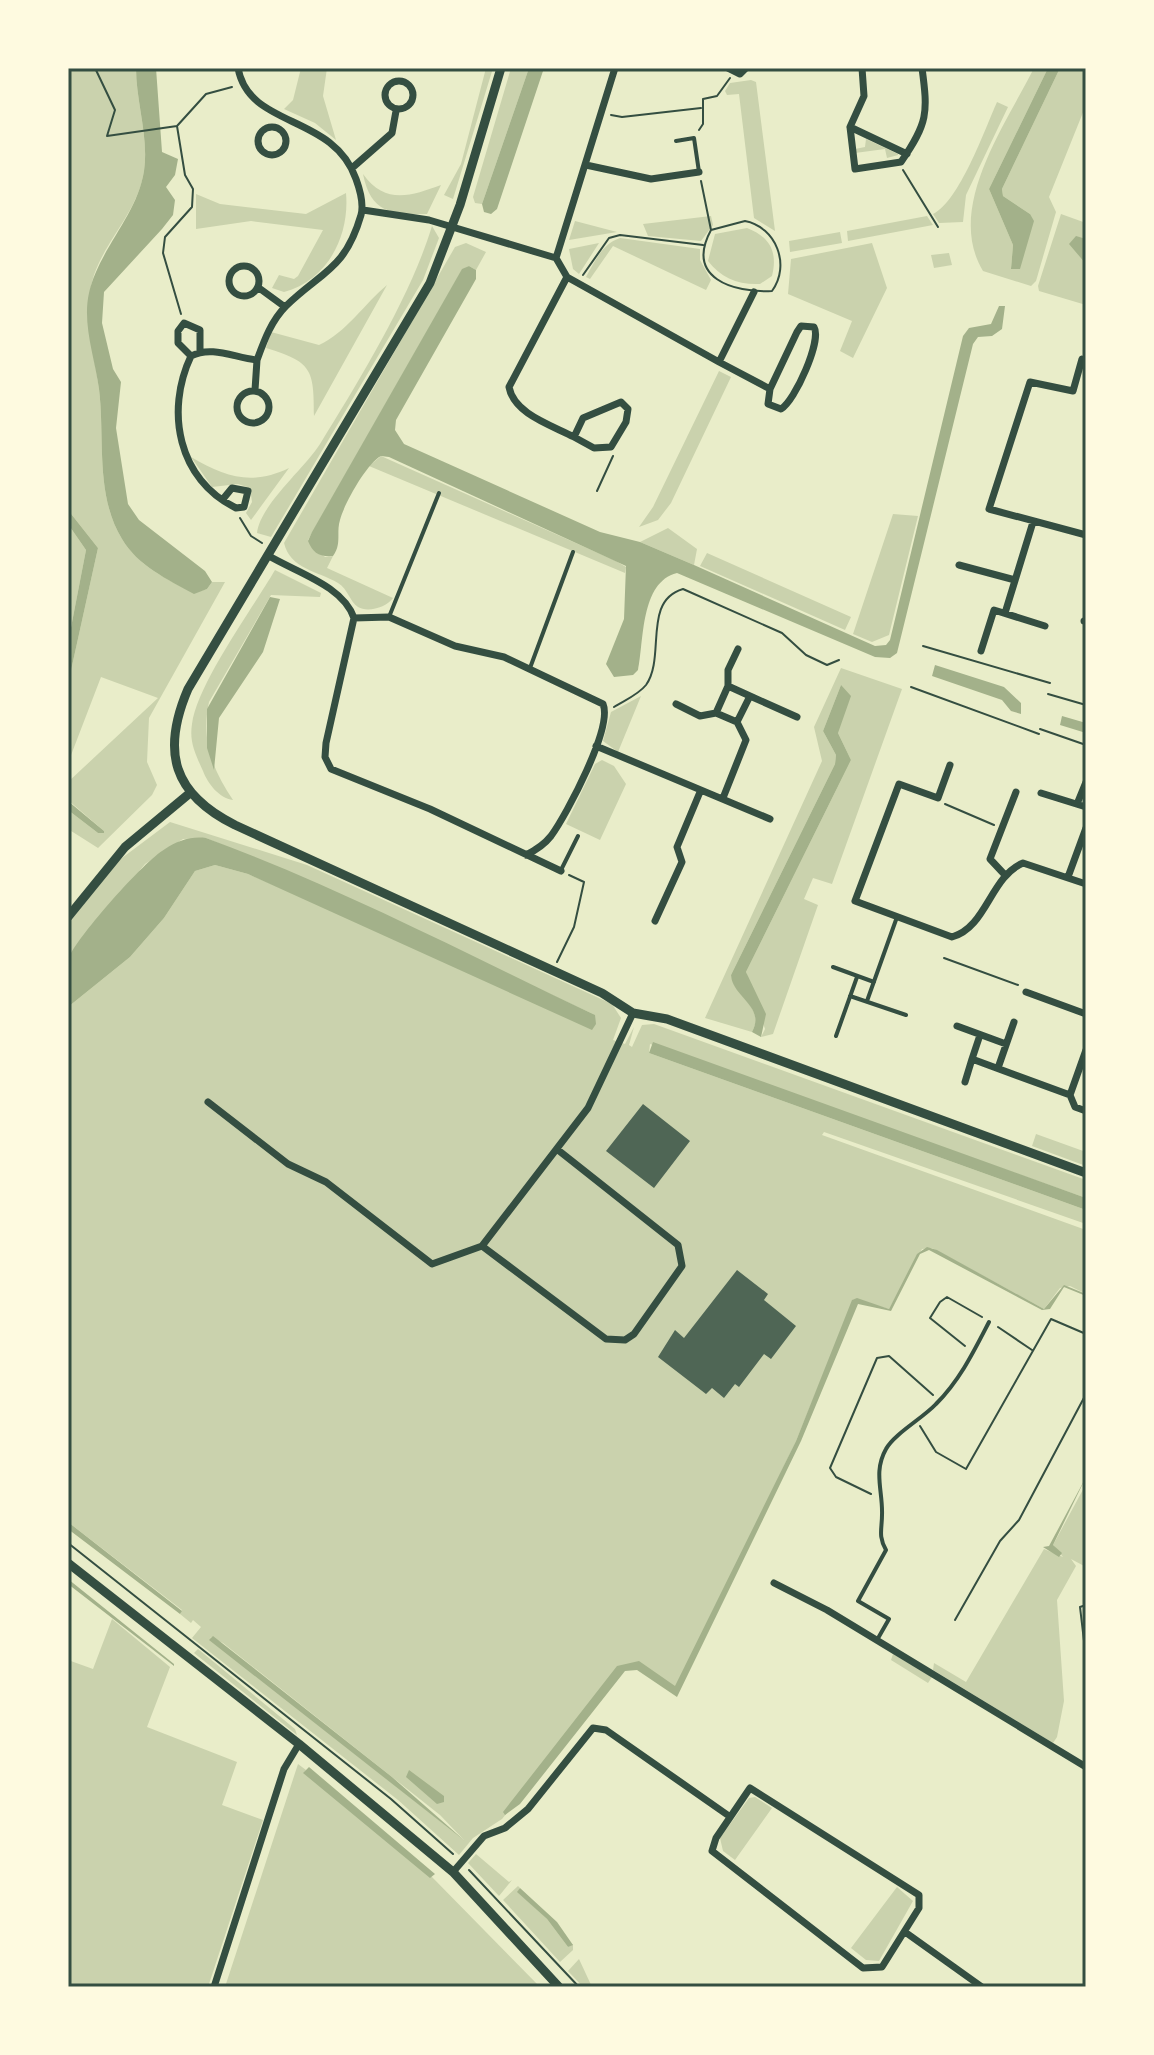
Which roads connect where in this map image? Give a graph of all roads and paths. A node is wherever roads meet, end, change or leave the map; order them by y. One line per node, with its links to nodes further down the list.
1 (95, 68): 14 (path)
2 (238, 68): 9 (street)
3 (501, 68): 25 (street)
4 (615, 68): 12 (street)
5 (746, 68): 8 (street)
6 (862, 68): 15 (street)
7 (922, 68): 19 (street)
8 (730, 71): 10 (path)
9 (241, 84): 13 (street); 14 (path)
10 (701, 108): 12 (path); 17 (path)
11 (396, 111): 11 (street); 22 (street)
12 (601, 113): 21 (street)
13 (287, 118): 16 (street); 22 (street)
14 (177, 126): 35 (path)
15 (850, 127): 19 (street); 20 (street)
16 (280, 129): 16 (street)
17 (694, 138): 18 (lane); 23 (lane)
18 (676, 141)
19 (907, 154): 20 (street)
20 (898, 162): 26 (path)
21 (586, 165): 23 (street); 29 (street)
22 (352, 168): 24 (street)
23 (699, 172): 27 (path)
24 (363, 210): 25 (street); 34 (street)
25 (452, 227): 29 (street); 52 (street)
26 (938, 227)
27 (711, 230): 28 (path); 33 (path)
28 (703, 245): 31 (path); 33 (path)
29 (556, 258): 30 (street)
30 (567, 277): 31 (street); 43 (street)
31 (578, 283): 40 (street)
32 (259, 288): 32 (street); 34 (street)
33 (754, 292): 40 (street)
34 (285, 307): 39 (street)
35 (184, 323): 36 (street); 37 (street)
36 (200, 351): 37 (street); 39 (street)
37 (191, 356): 47 (street)
38 (1082, 359): 49 (street)
39 (257, 360): 42 (street)
40 (719, 362): 41 (street)
41 (770, 389): 41 (street)
42 (255, 390): 42 (street)
43 (574, 437): 44 (street); 44 (street)
44 (611, 447): 45 (path)
45 (597, 491)
46 (439, 493): 56 (lane)
47 (223, 499): 48 (street); 48 (street)
48 (236, 508): 52 (path)
49 (1033, 522): 50 (street); 54 (street)
50 (1086, 535)
51 (573, 552): 63 (lane)
52 (271, 553): 57 (street); 83 (street)
53 (959, 565): 54 (street)
54 (1015, 580): 55 (street)
55 (1005, 613): 58 (street); 61 (street)
56 (389, 617): 57 (street); 63 (street)
57 (354, 618): 92 (street)
58 (1045, 626)
59 (923, 646): 64 (path)
60 (738, 649): 65 (street)
61 (981, 651)
62 (839, 660): 71 (path)
63 (530, 668): 71 (street)
64 (1050, 683)
65 (728, 686): 68 (street); 72 (street)
66 (911, 687): 76 (path)
67 (1048, 694): 70 (path)
68 (750, 696): 73 (street); 74 (street)
69 (676, 704): 72 (street)
70 (1086, 705)
71 (606, 711): 78 (street)
72 (716, 713): 74 (street)
73 (797, 717)
74 (737, 722): 85 (street)
75 (1040, 729): 77 (path)
76 (1039, 734)
77 (1086, 745)
78 (596, 746): 81 (street); 92 (street)
79 (950, 765): 86 (street)
80 (1086, 782): 87 (street)
81 (700, 792): 85 (street); 99 (street)
82 (1016, 792): 89 (street)
83 (190, 793): 97 (street); 102 (street)
84 (1041, 793): 87 (street)
85 (723, 798): 88 (street)
86 (938, 798): 89 (path); 98 (street)
87 (1082, 806)
88 (770, 819)
89 (1001, 828): 94 (street)
90 (1086, 828): 95 (street)
91 (578, 836): 93 (lane)
92 (526, 855): 93 (street)
93 (561, 871): 102 (path)
94 (1005, 875): 95 (street); 98 (street)
95 (1068, 877): 96 (street)
96 (1086, 884)
97 (68, 917)
98 (897, 917): 104 (lane)
99 (655, 921)
100 (944, 958): 105 (path)
101 (833, 967): 103 (lane)
102 (553, 970): 108 (street)
103 (857, 977): 104 (lane); 106 (lane)
104 (874, 982): 107 (lane)
105 (1026, 992): 109 (street)
106 (850, 996): 107 (lane); 114 (lane)
107 (867, 1001): 110 (lane)
108 (633, 1013): 123 (street); 124 (street)
109 (1086, 1014)
110 (906, 1015)
111 (1014, 1022): 115 (street)
112 (957, 1026): 113 (street)
113 (980, 1035): 115 (street); 117 (street)
114 (836, 1036)
115 (1006, 1044): 118 (street)
116 (1086, 1050): 120 (street)
117 (972, 1059): 118 (street); 119 (street)
118 (998, 1068): 120 (street)
119 (965, 1082)
120 (1070, 1095): 122 (street)
121 (208, 1102): 125 (street)
122 (1086, 1111)
123 (558, 1150): 125 (street); 125 (street)
124 (1086, 1173)
125 (482, 1246)
126 (989, 1322): 128 (path); 129 (lane); 129 (path)
127 (1086, 1334): 128 (path)
128 (1033, 1351): 132 (path)
129 (973, 1353): 131 (lane)
130 (1086, 1394): 138 (path)
131 (939, 1401): 132 (lane); 133 (path)
132 (918, 1422): 133 (lane)
133 (879, 1495): 139 (lane)
134 (68, 1543): 141 (path)
135 (68, 1563): 142 (street)
136 (774, 1583): 139 (street)
137 (1086, 1605): 140 (path)
138 (955, 1620)
139 (877, 1640): 143 (street)
140 (1086, 1658)
141 (309, 1733)
142 (299, 1744): 145 (street); 147 (street)
143 (1086, 1767)
144 (729, 1816): 145 (street); 146 (street); 146 (street)
145 (453, 1872): 148 (street)
146 (905, 1932): 149 (street)
147 (214, 1987)
148 (559, 1987)
149 (982, 1987)

